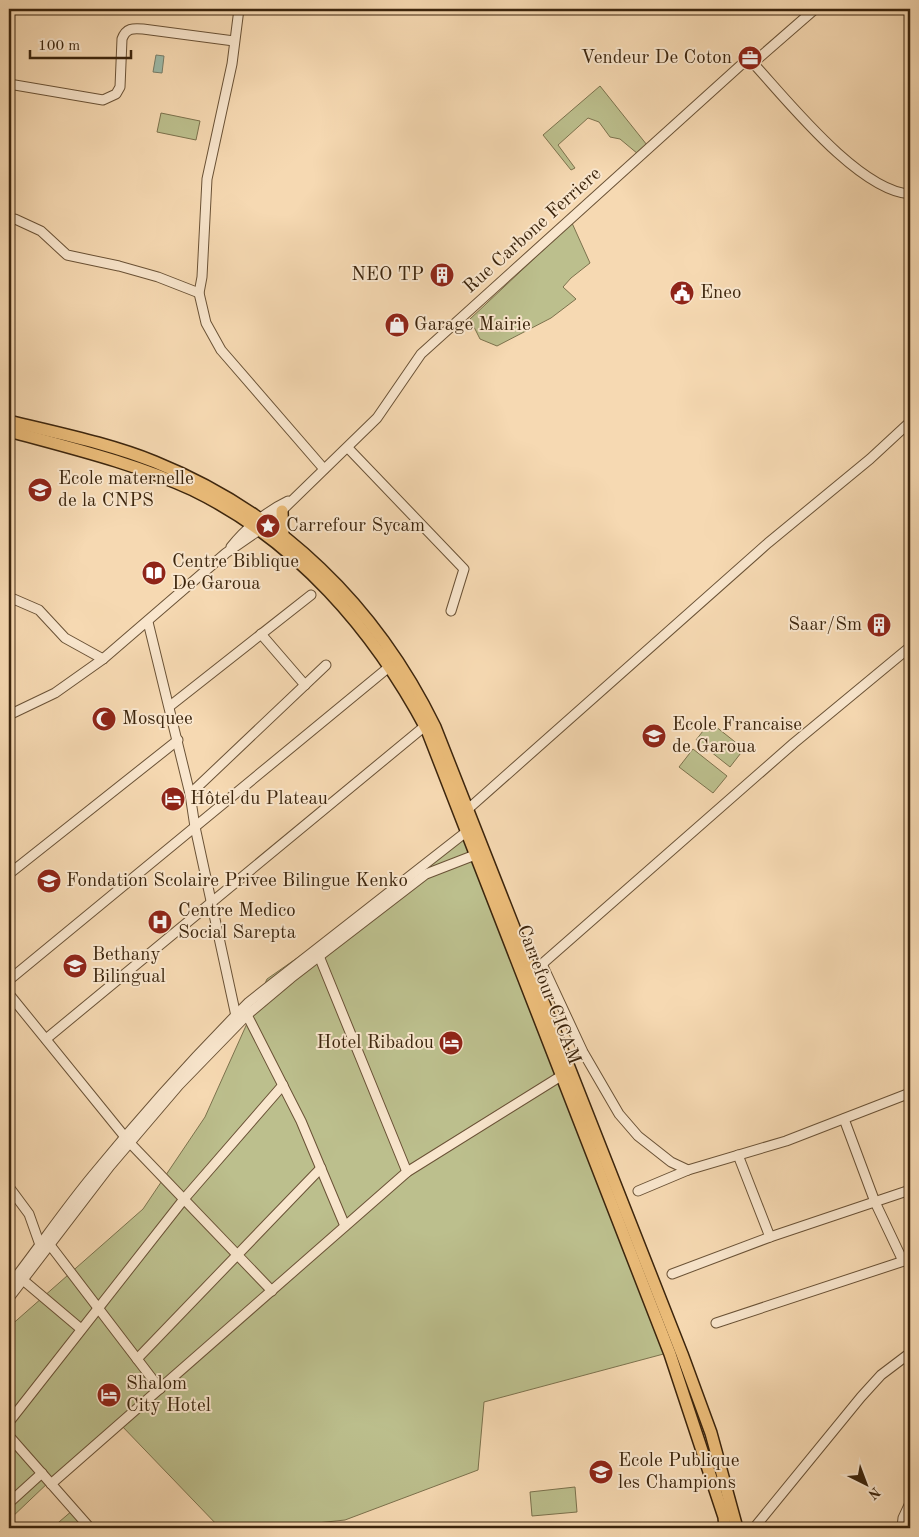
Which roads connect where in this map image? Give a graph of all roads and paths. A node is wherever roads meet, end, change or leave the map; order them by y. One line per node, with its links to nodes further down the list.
1 (239, 9): 3 (street)
2 (815, 9): 4 (street, Rue Carbone Ferriere)
3 (234, 41): 5 (street); 8 (street)
4 (753, 62): 6 (street); 12 (street, Rue Carbone Ferriere)
5 (9, 84)
6 (910, 194)
7 (15, 219): 8 (street)
8 (199, 293): 13 (street)
9 (9, 421): 16 (main road)
10 (910, 422): 35 (street)
11 (9, 431): 16 (main road)
12 (348, 448): 13 (street, Rue Carbone Ferriere); 20 (street)
13 (324, 469): 14 (street, Rue Carbone Ferriere)
14 (293, 498): 15 (street, Rue Carbone Ferriere); 16 (street, Rue Carbone Ferriere)
15 (282, 511): 16 (street, Rue Carbone Ferriere); 17 (main road)
16 (261, 525): 17 (main road); 21 (street); 26 (main road, Carrefour CICAM)
17 (283, 537): 35 (main road)
18 (311, 595): 22 (street)
19 (9, 597): 24 (street)
20 (451, 611)
21 (148, 622): 24 (street); 28 (street)
22 (261, 634): 27 (street); 28 (street)
23 (910, 647): 42 (street)
24 (104, 659): 30 (street)
25 (326, 665): 27 (street)
26 (389, 667): 32 (main road, Carrefour CICAM); 36 (street)
27 (305, 685): 34 (street)
28 (170, 706): 33 (street)
29 (9, 709): 30 (street)
30 (22, 709): 31 (street)
31 (9, 715)
32 (425, 726): 37 (main road, Carrefour CICAM); 40 (street)
33 (178, 740): 34 (street); 39 (street)
34 (190, 794): 36 (street)
35 (467, 810): 43 (main road)
36 (195, 828): 40 (street); 44 (street)
37 (466, 832): 38 (main road, Carrefour CICAM); 47 (street)
38 (475, 855): 41 (street); 49 (main road, Carrefour CICAM)
39 (9, 874)
40 (211, 901): 47 (street); 48 (street)
41 (319, 956): 46 (street); 57 (street)
42 (542, 964): 43 (street); 56 (street)
43 (529, 969): 87 (main road)
44 (9, 980)
45 (9, 994): 48 (street)
46 (247, 1015): 50 (street); 53 (street)
47 (236, 1016): 53 (street)
48 (46, 1039): 53 (street)
49 (560, 1076): 57 (street); 86 (main road, Carrefour CICAM)
50 (283, 1085): 55 (street); 61 (street)
51 (910, 1093): 52 (street)
52 (844, 1119): 54 (street); 62 (street)
53 (128, 1140): 61 (street); 65 (street)
54 (738, 1155): 56 (street); 64 (street)
55 (321, 1168): 63 (street); 66 (street)
56 (688, 1170): 60 (street)
57 (407, 1172): 63 (street)
58 (9, 1187): 65 (street)
59 (910, 1190): 62 (street)
60 (638, 1191)
61 (184, 1199): 66 (street); 73 (street)
62 (875, 1202): 64 (street); 67 (street)
63 (345, 1226): 71 (street)
64 (770, 1237): 68 (street)
65 (45, 1245): 69 (street); 70 (street); 73 (street)
66 (237, 1254): 71 (street); 77 (street)
67 (906, 1260): 74 (street)
68 (672, 1274)
69 (23, 1280): 72 (street); 75 (street)
70 (9, 1286)
71 (272, 1291): 78 (street)
72 (9, 1298)
73 (97, 1308): 75 (street); 77 (street)
74 (716, 1323)
75 (80, 1329): 79 (street)
76 (910, 1353): 88 (street)
77 (137, 1359): 78 (street)
78 (160, 1389): 82 (street)
79 (9, 1422)
80 (9, 1436): 81 (street)
81 (42, 1474): 82 (street); 83 (street)
82 (51, 1484): 85 (street)
83 (9, 1503)
84 (910, 1503): 89 (street)
85 (90, 1528)
86 (725, 1528)
87 (737, 1528)
88 (754, 1528)
89 (902, 1528)

